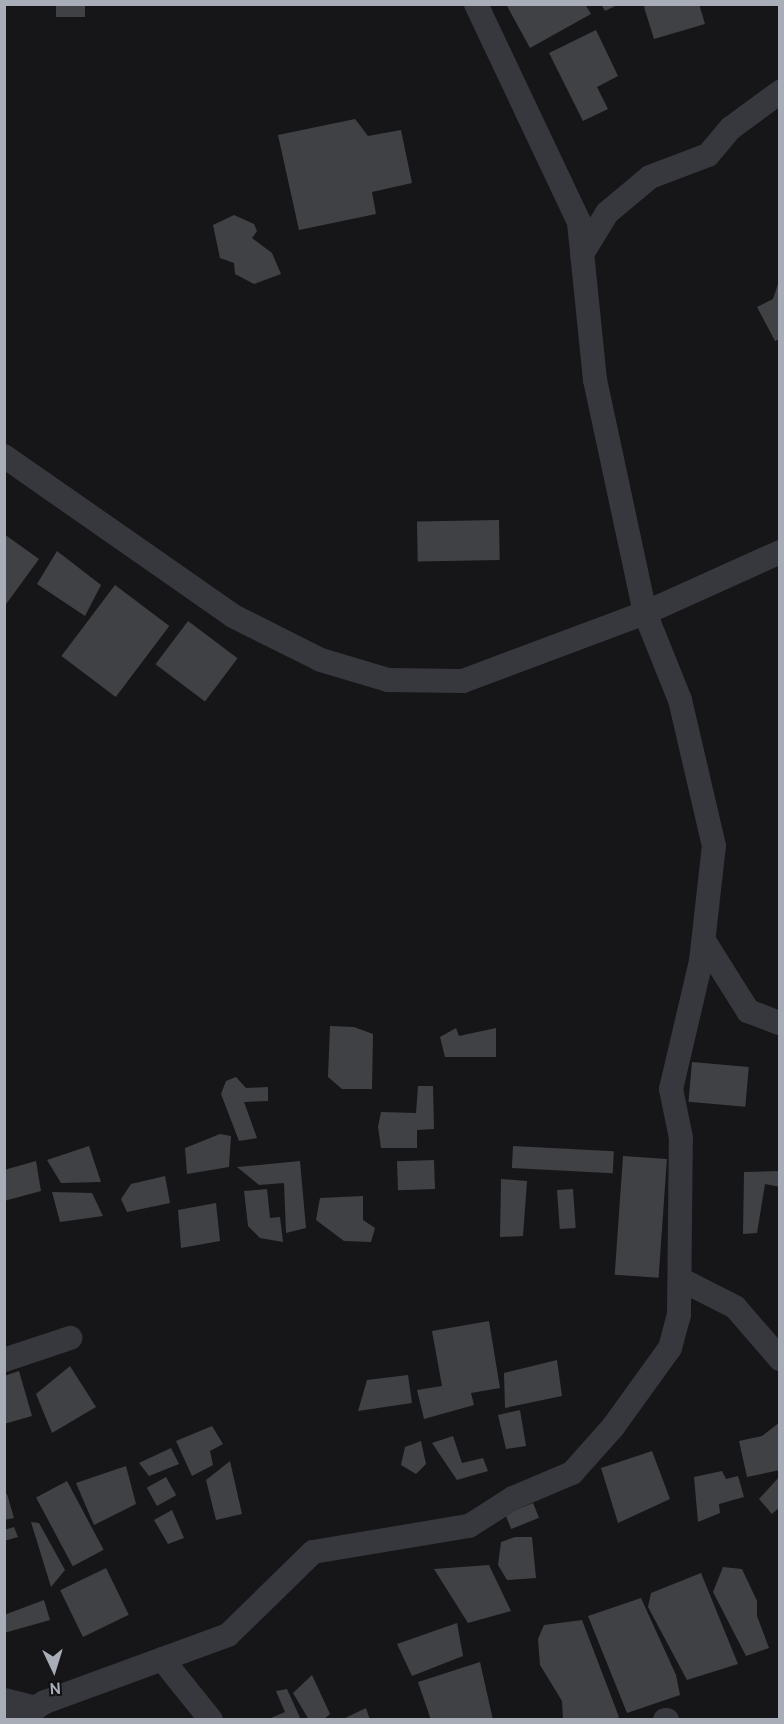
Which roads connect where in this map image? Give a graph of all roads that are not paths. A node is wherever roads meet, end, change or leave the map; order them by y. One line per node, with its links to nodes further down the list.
1 (476, 4): 3 (street)
2 (780, 92): 3 (street)
3 (582, 254): 6 (street)
4 (4, 456): 6 (street)
5 (780, 552): 6 (street)
6 (645, 613): 7 (street)
7 (704, 941): 8 (street); 9 (street)
8 (780, 1023)
9 (680, 1279): 12 (street); 13 (street)
10 (70, 1338): 11 (street)
11 (4, 1359)
12 (780, 1359)
13 (162, 1659): 15 (street); 17 (street)
14 (4, 1700): 15 (street)
15 (36, 1708): 16 (street)
16 (14, 1719)
17 (211, 1719)

